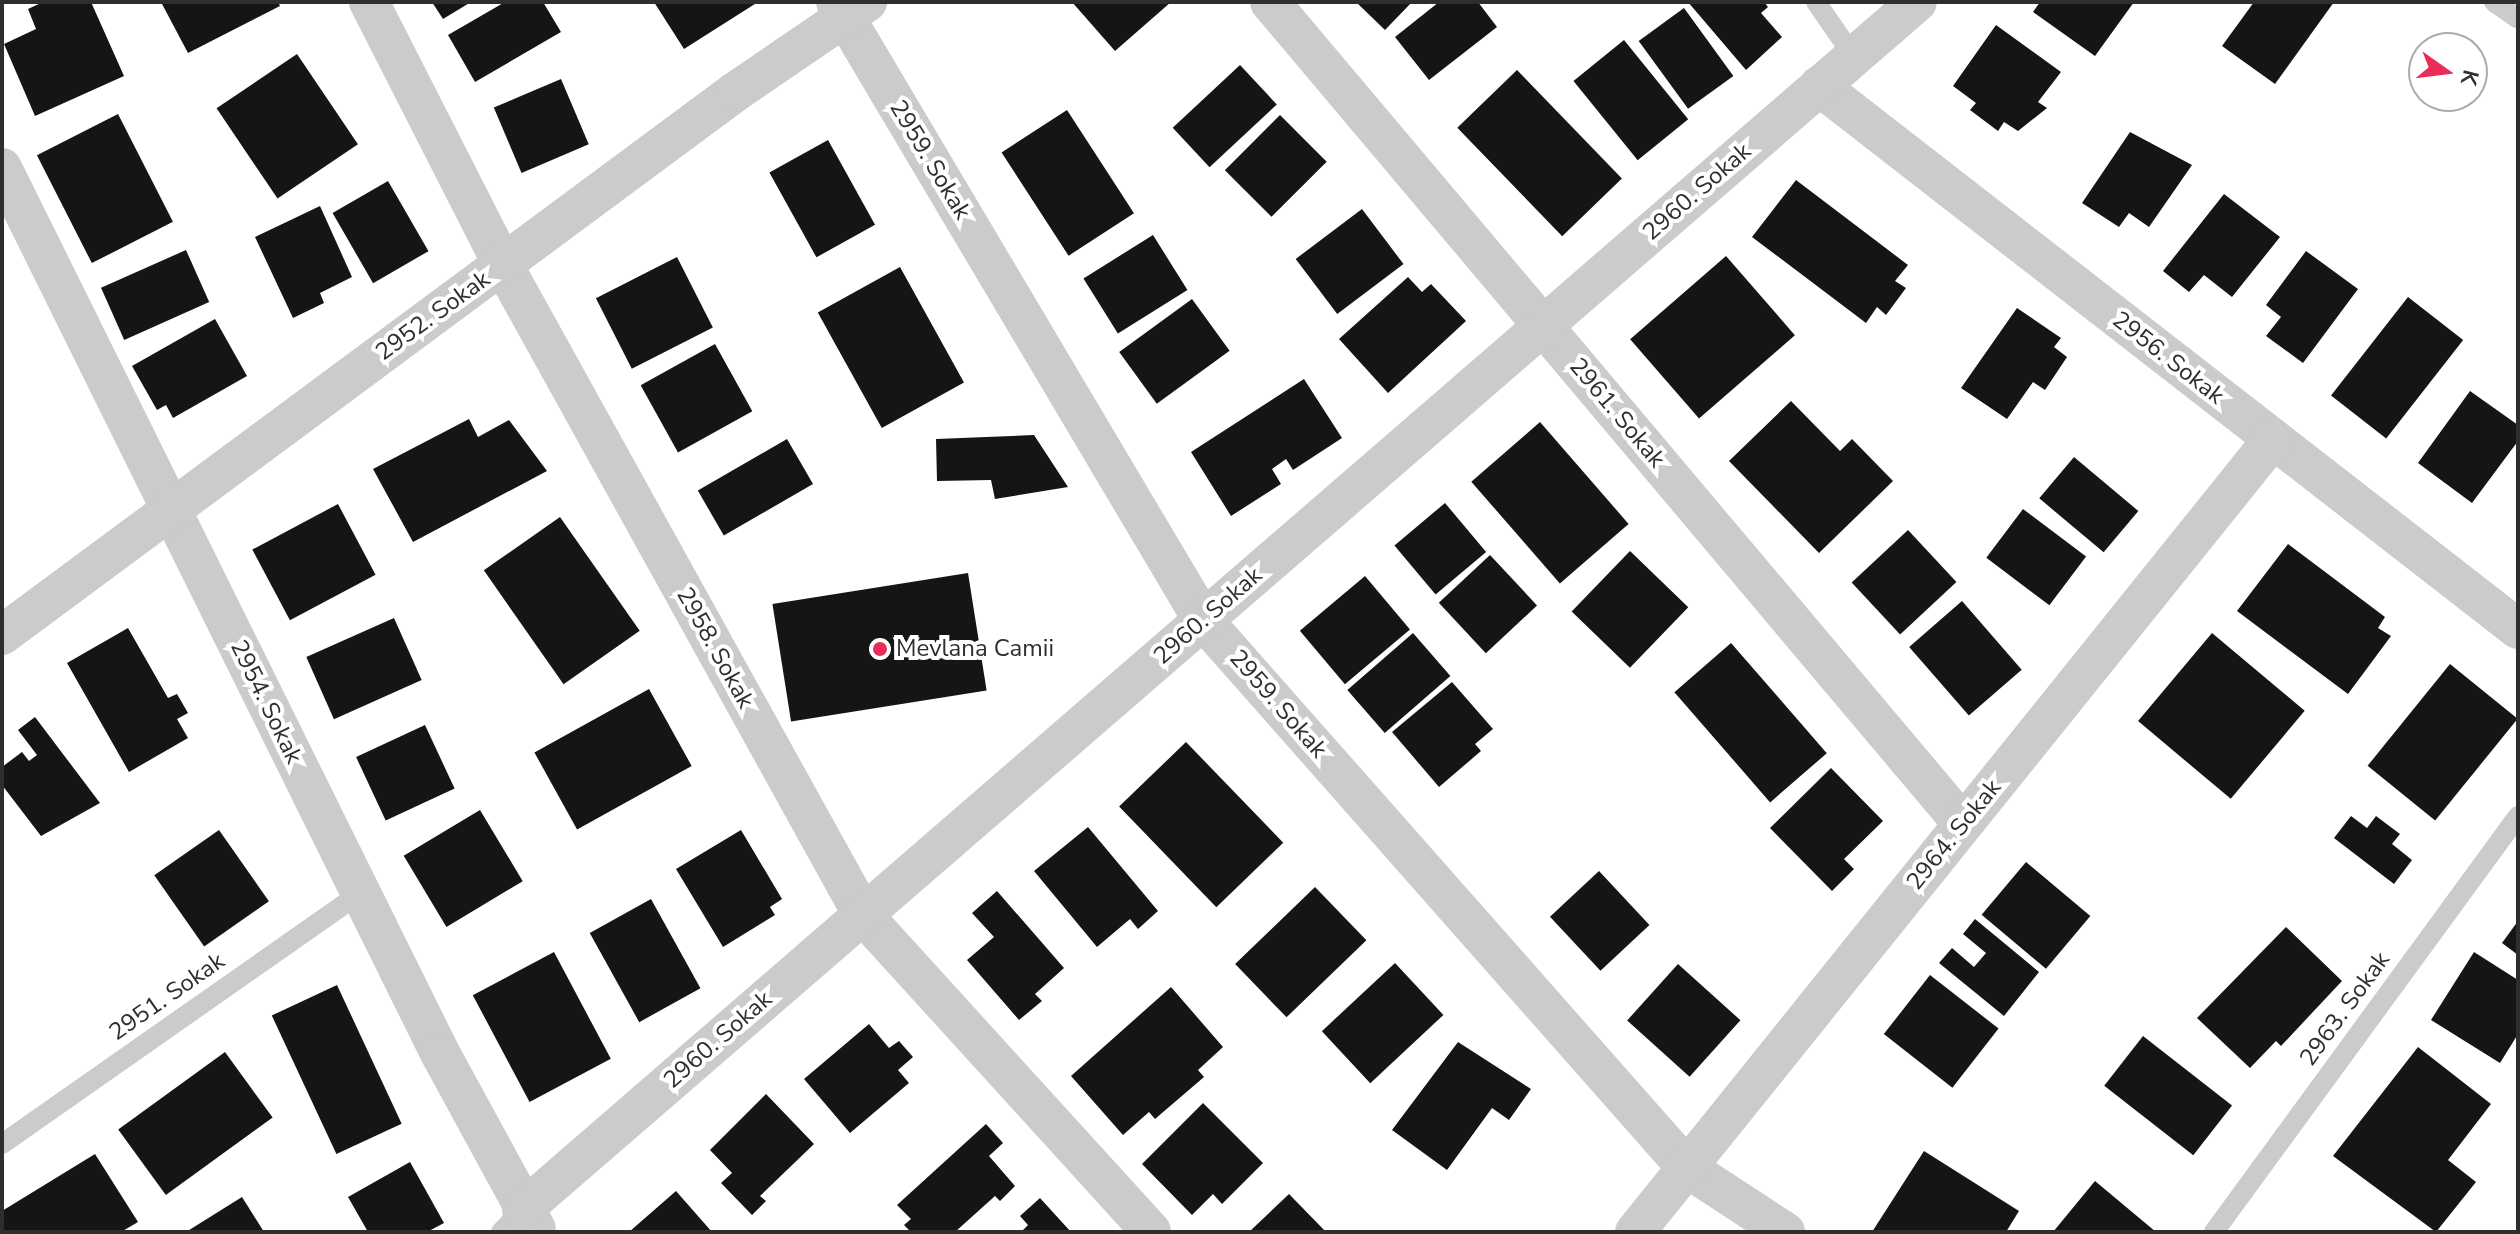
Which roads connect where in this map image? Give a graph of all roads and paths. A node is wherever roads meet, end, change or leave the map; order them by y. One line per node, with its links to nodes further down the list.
1 (369, 2): 11 (street, 2958. Sokak)
2 (1270, 2): 12 (street, 2961. Sokak)
3 (1816, 2): 8 (lane)
4 (1917, 2): 8 (street, 2960. Sokak)
5 (2494, 2): 7 (lane)
6 (849, 7): 11 (street, 2952. Sokak); 15 (street, 2959. Sokak)
7 (2518, 19)
8 (1854, 57): 9 (street, 2960. Sokak)
9 (1819, 86): 12 (street, 2960. Sokak); 13 (street, 2956. Sokak)
10 (2, 168): 14 (street, 2954. Sokak)
11 (503, 265): 14 (street, 2952. Sokak); 21 (street, 2958. Sokak)
12 (1543, 325): 15 (street, 2960. Sokak); 19 (street, 2961. Sokak)
13 (2273, 439): 16 (street, 2956. Sokak); 19 (street, 2964. Sokak)
14 (171, 510): 17 (street, 2952. Sokak); 20 (street, 2954. Sokak)
15 (1203, 620): 21 (street, 2960. Sokak); 23 (street, 2959. Sokak)
16 (2518, 629)
17 (2, 635)
18 (2518, 816): 28 (lane, 2963. Sokak)
19 (1963, 824): 23 (street, 2964. Sokak)
20 (361, 893): 22 (lane, 2951. Sokak); 24 (street, 2954. Sokak)
21 (863, 915): 24 (street, 2960. Sokak); 25 (street, 2958. Sokak)
22 (2, 1144)
23 (1687, 1168): 26 (street, 2964. Sokak); 27 (street, 2959. Sokak)
24 (520, 1225)
25 (1151, 1232)
26 (1635, 1232)
27 (1785, 1232)
28 (2214, 1232)

